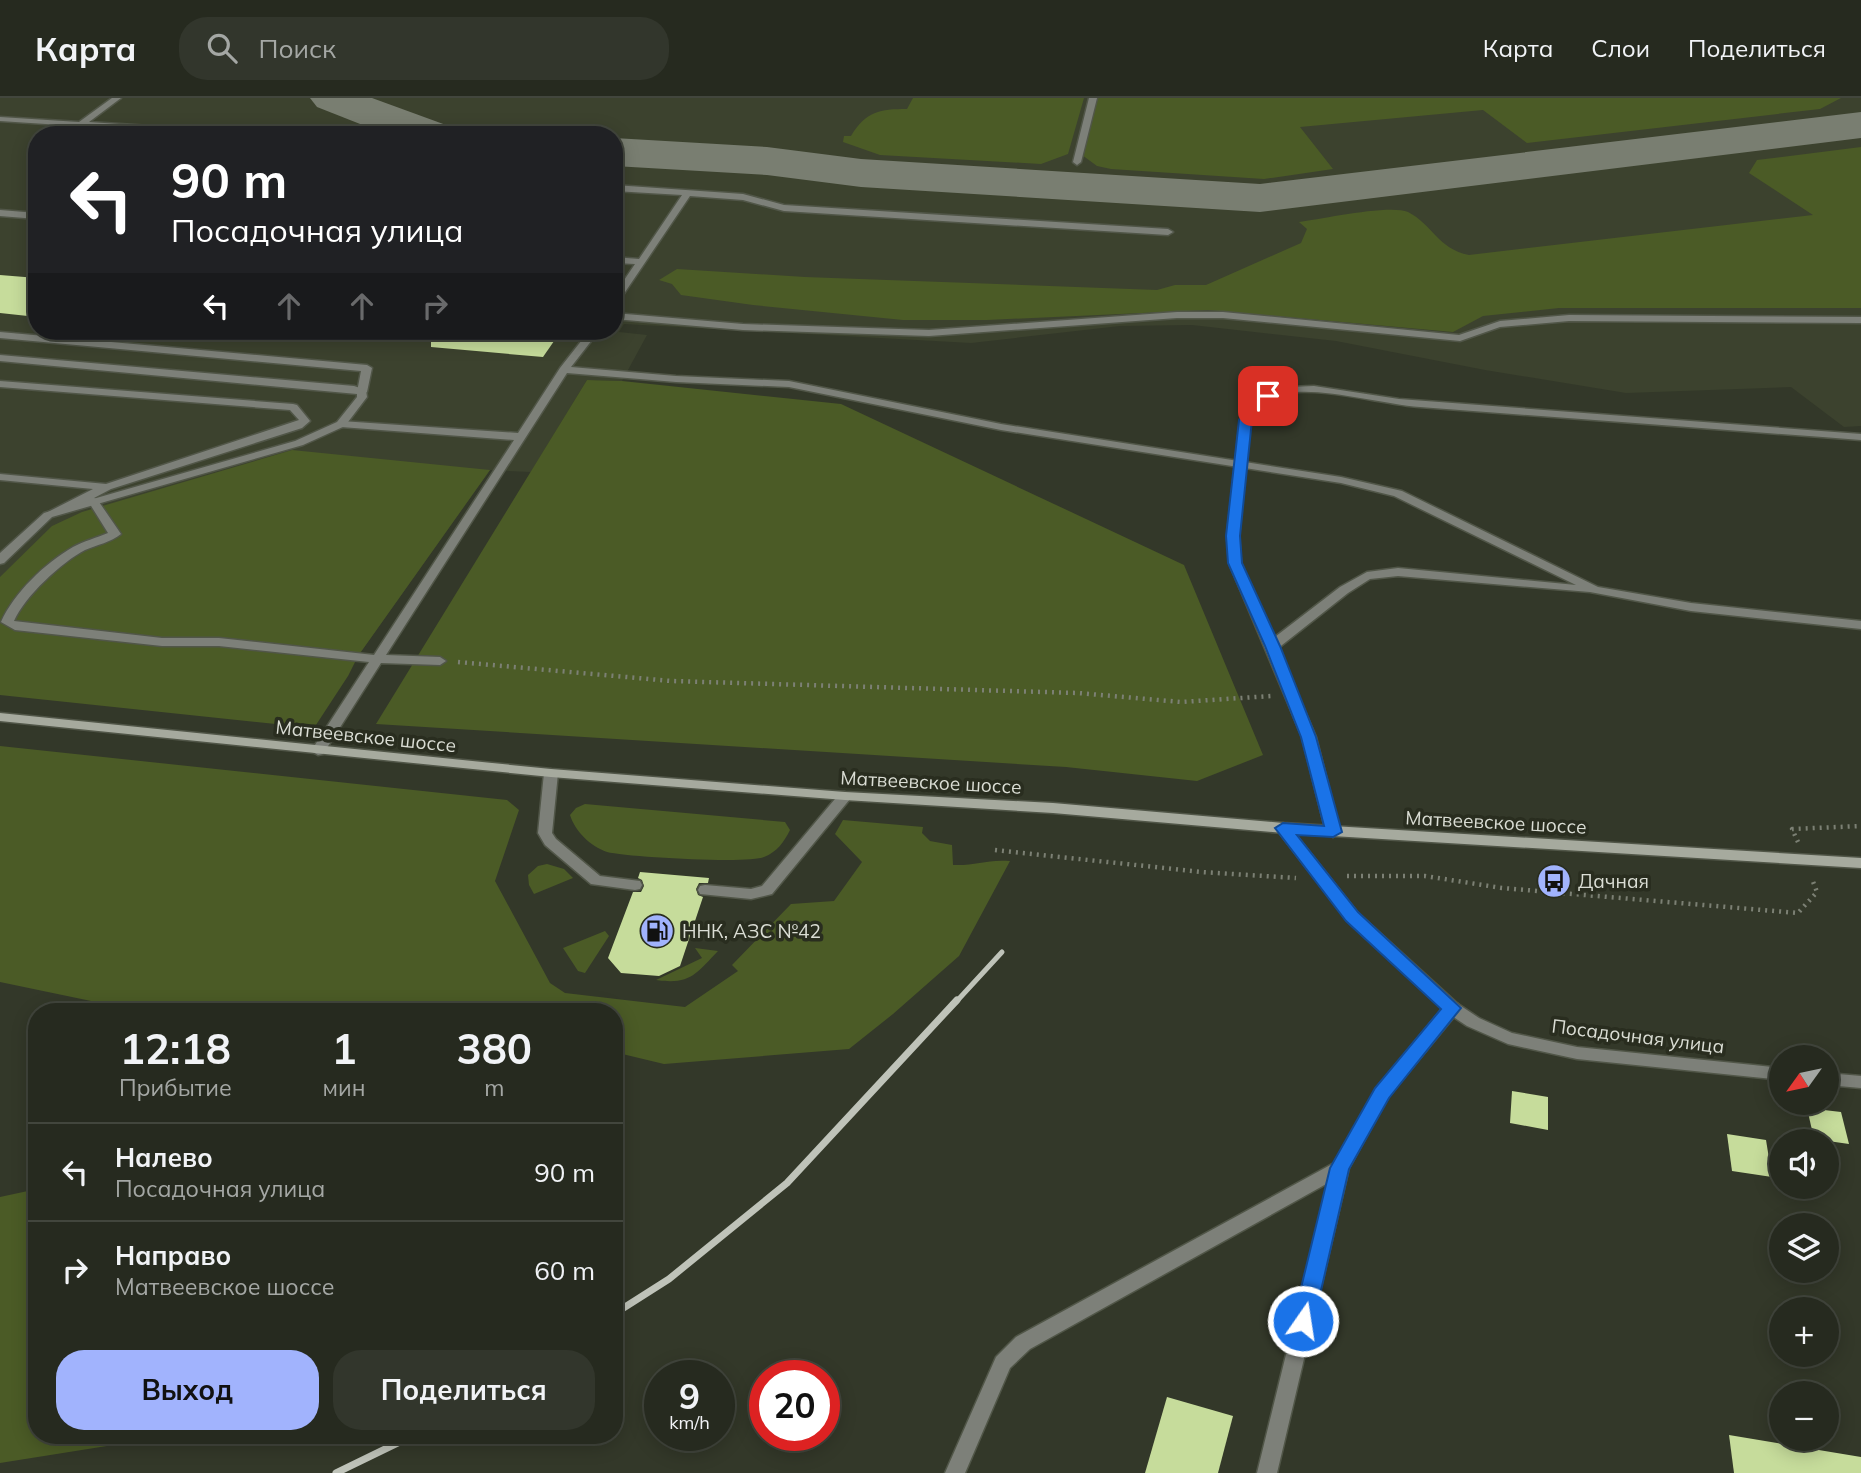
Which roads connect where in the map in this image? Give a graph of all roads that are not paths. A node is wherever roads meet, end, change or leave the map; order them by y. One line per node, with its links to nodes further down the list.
1 (117, 98): 4 (street)
2 (1093, 98): 6 (street)
3 (0, 119): 4 (street)
4 (81, 124): 5 (street)
5 (113, 126)
6 (1077, 162)
7 (623, 189): 8 (street)
8 (688, 193): 11 (street); 13 (street)
9 (0, 213): 10 (street)
10 (28, 215)
11 (1168, 232)
12 (623, 261): 13 (street)
13 (641, 262): 14 (street)
14 (623, 289)
15 (623, 317): 16 (street)
16 (1861, 320)
17 (0, 335): 18 (street)
18 (28, 338)
19 (56, 340): 24 (street)
20 (587, 340): 22 (street)
21 (0, 358): 24 (street)
22 (565, 370): 27 (street); 28 (street)
23 (0, 384): 30 (street)
24 (362, 392): 25 (street)
25 (341, 424): 27 (street); 31 (street)
26 (1861, 437): 28 (street)
27 (521, 438): 37 (street)
28 (1242, 465): 34 (street); 36 (street)
29 (0, 477): 30 (street)
30 (107, 487): 32 (street)
31 (93, 501): 32 (street); 37 (street)
32 (52, 513): 33 (street)
33 (0, 560)
34 (1595, 590): 35 (street); 36 (street)
35 (1861, 625)
36 (1272, 646): 44 (street)
37 (376, 659): 38 (street); 40 (street)
38 (440, 661)
39 (0, 718): 40 (main road, Матвеевское шоссе)
40 (318, 751): 41 (main road, Матвеевское шоссе)
41 (551, 773): 42 (main road, Матвеевское шоссе); 46 (street)
42 (845, 796): 43 (main road, Матвеевское шоссе); 47 (street)
43 (1283, 828): 44 (main road, Матвеевское шоссе); 48 (street, Посадочная улица)
44 (1333, 832): 45 (main road, Матвеевское шоссе)
45 (1861, 863)
46 (635, 885)
47 (705, 890)
48 (1452, 1008): 49 (street, Посадочная улица); 52 (street)
49 (1769, 1073)
50 (1839, 1080): 51 (street)
51 (1861, 1082)
52 (1340, 1168): 53 (street); 54 (street)
53 (955, 1473)
54 (1267, 1473)

